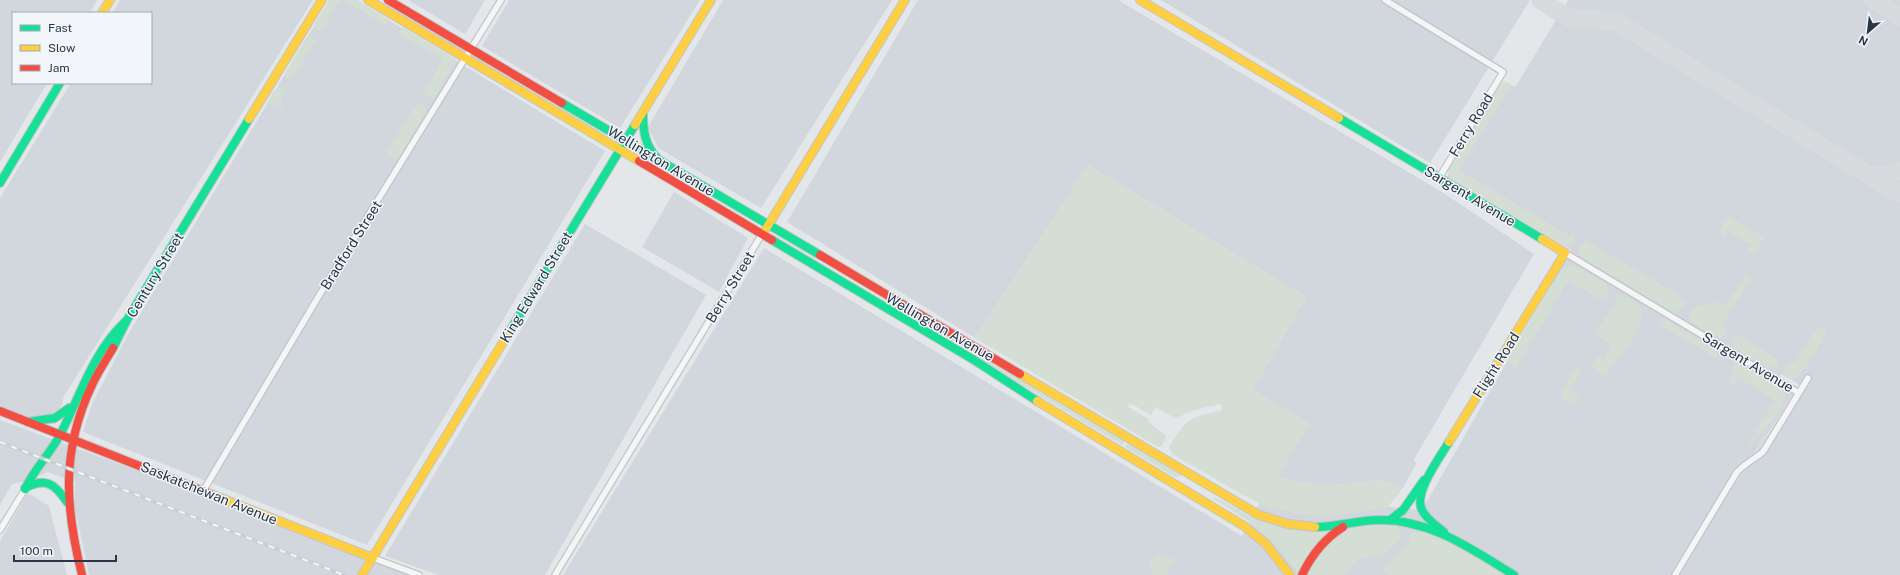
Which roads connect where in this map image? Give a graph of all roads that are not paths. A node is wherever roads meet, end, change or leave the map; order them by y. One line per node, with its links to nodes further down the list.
1 (110, 0): 10 (main road)
2 (322, 0): 27 (main road, Century Street)
3 (368, 0): 12 (main road, Wellington Avenue)
4 (388, 0): 11 (main road, Wellington Avenue)
5 (501, 0): 11 (street, Bradford Street)
6 (711, 0): 15 (main road, King Edward Street)
7 (905, 0): 22 (main road, Berry Street)
8 (1140, 0): 20 (main road, Sargent Avenue)
9 (1385, 0): 20 (street, Ferry Road)
10 (103, 12)
11 (471, 50): 12 (street, Bradford Street); 14 (main road, Wellington Avenue)
12 (466, 58): 16 (main road, Wellington Avenue); 39 (street, Bradford Street)
13 (59, 84): 21 (main road)
14 (566, 104): 16 (main road); 17 (main road, Wellington Avenue)
15 (643, 112): 17 (main road, King Edward Street); 19 (main road)
16 (560, 113): 18 (main road, Wellington Avenue)
17 (625, 140): 18 (main road, King Edward Street); 19 (main road, Wellington Avenue)
18 (620, 149): 23 (main road, Wellington Avenue); 45 (main road, King Edward Street)
19 (658, 159): 22 (main road, Wellington Avenue)
20 (1439, 178): 24 (main road, Sargent Avenue)
21 (0, 183)
22 (768, 225): 23 (main road, Berry Street); 25 (main road, Wellington Avenue)
23 (762, 234): 26 (main road, Wellington Avenue); 49 (street, Berry Street)
24 (1565, 253): 31 (street, Sargent Avenue); 37 (main road, Flight Road)
25 (856, 278): 26 (main road); 28 (main road, Wellington Avenue)
26 (851, 287): 29 (main road, Wellington Avenue)
27 (127, 320): 32 (main road); 36 (main road, Century Street)
28 (962, 341): 29 (main road); 42 (main road, Wellington Avenue)
29 (956, 350): 50 (main road, Wellington Avenue)
30 (1808, 378): 31 (street)
31 (1799, 393): 53 (street)
32 (74, 403): 34 (main road); 35 (main road)
33 (0, 411): 34 (main road, Saskatchewan Avenue)
34 (28, 422): 35 (main road, Saskatchewan Avenue)
35 (60, 434): 36 (main road, Saskatchewan Avenue); 38 (main road)
36 (72, 439): 39 (main road, Saskatchewan Avenue); 40 (main road, Century Street)
37 (1428, 477): 41 (main road); 44 (main road)
38 (25, 489): 40 (main road); 43 (street)
39 (203, 491): 45 (main road, Saskatchewan Avenue)
40 (68, 504): 46 (main road, Century Street)
41 (1390, 520): 42 (main road, Wellington Avenue); 44 (main road, Wellington Avenue)
42 (1349, 523): 51 (main road)
43 (0, 530)
44 (1448, 537): 52 (main road, Wellington Avenue)
45 (373, 558): 47 (main road, King Edward Street); 48 (street, Saskatchewan Avenue)
46 (82, 575)
47 (362, 575)
48 (419, 575)
49 (555, 575)
50 (1290, 575)
51 (1302, 575)
52 (1514, 575)
53 (1675, 575)

